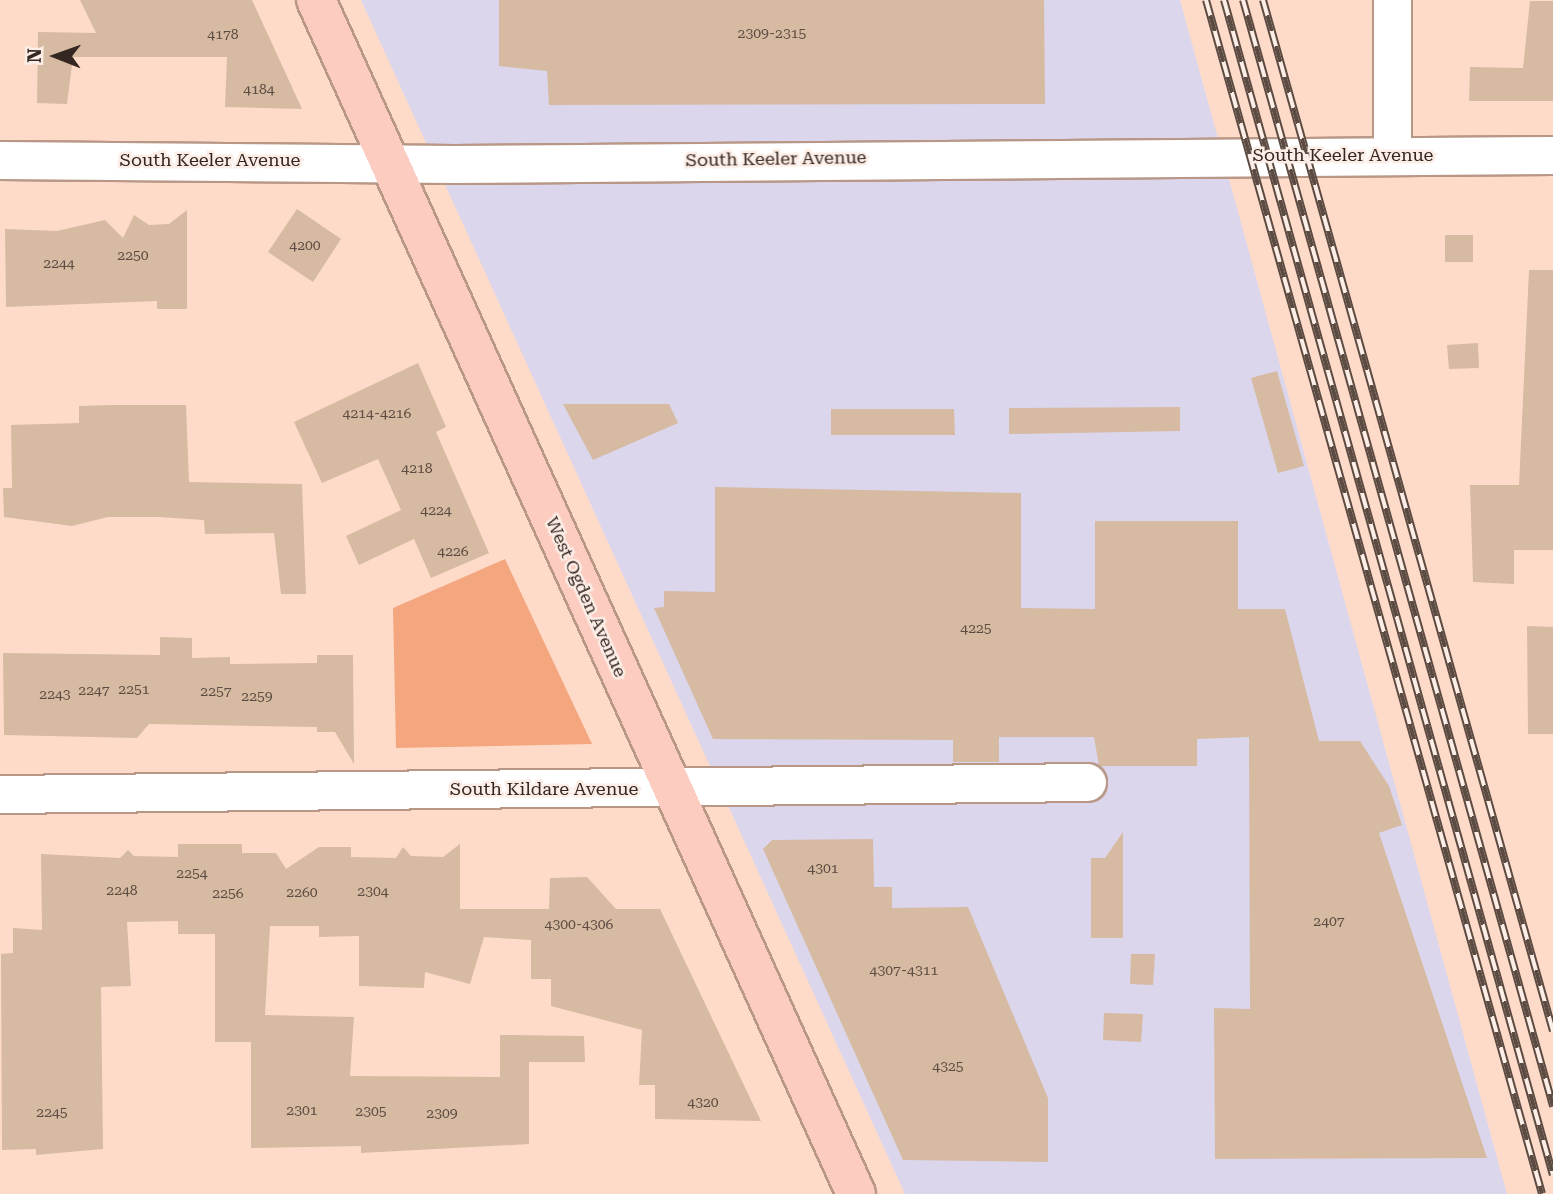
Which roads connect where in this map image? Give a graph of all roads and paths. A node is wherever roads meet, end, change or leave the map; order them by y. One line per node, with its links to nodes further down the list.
1 (316, 0): 6 (main road, West Ogden Avenue)
2 (1392, 0): 3 (street)
3 (1392, 155): 4 (street, South Keeler Avenue); 6 (street, South Keeler Avenue)
4 (1553, 155)
5 (0, 160): 6 (street, South Keeler Avenue)
6 (389, 162): 8 (main road, West Ogden Avenue)
7 (1087, 782): 8 (street, South Kildare Avenue)
8 (673, 789): 9 (street, South Kildare Avenue); 10 (main road, West Ogden Avenue)
9 (0, 794)
10 (856, 1194)

